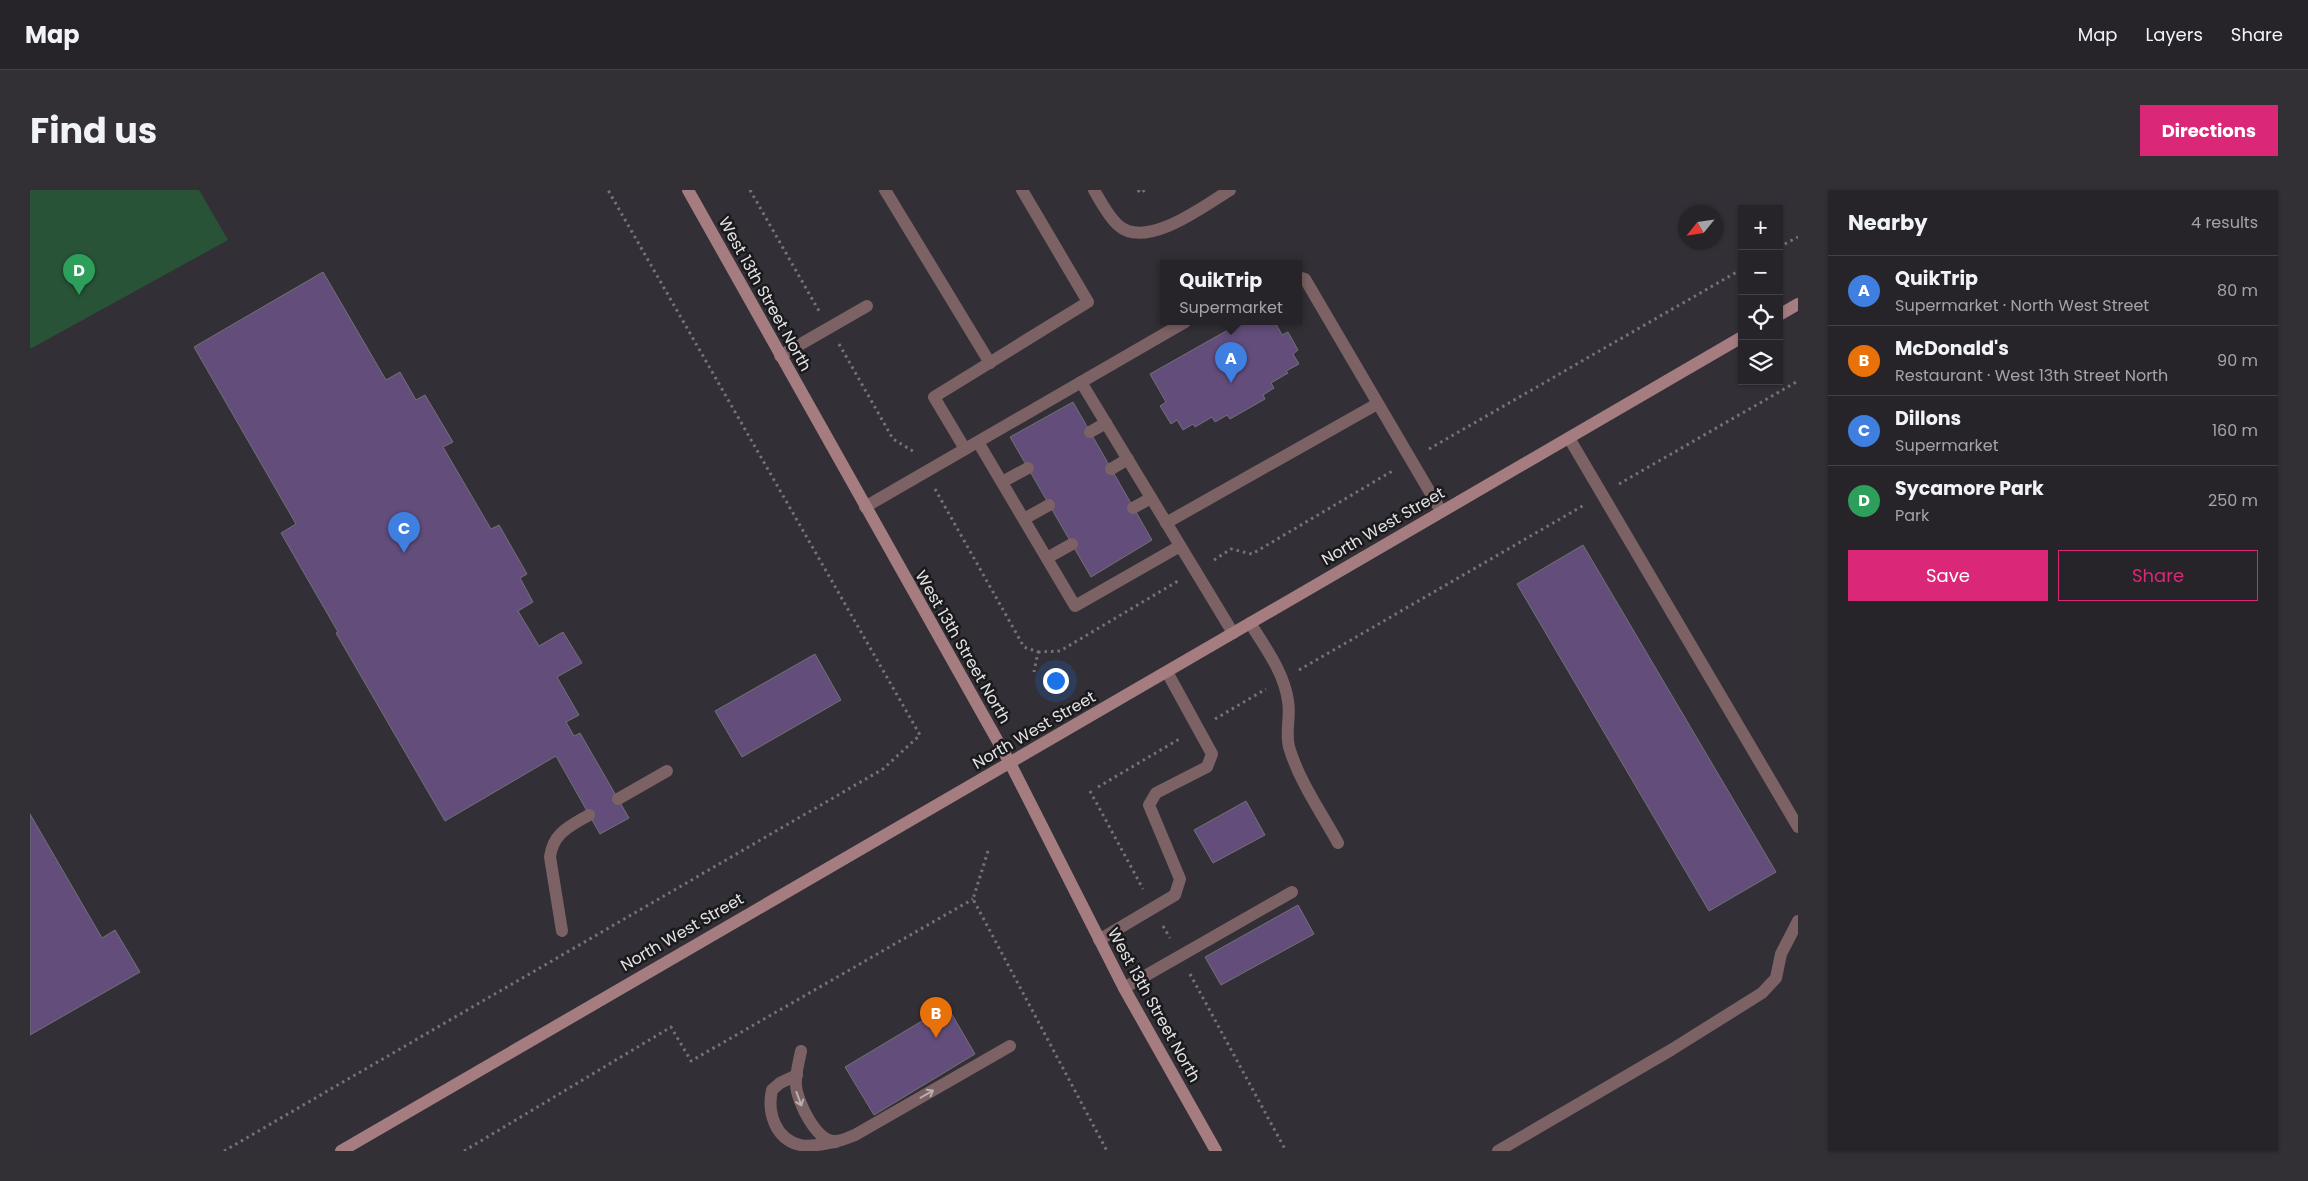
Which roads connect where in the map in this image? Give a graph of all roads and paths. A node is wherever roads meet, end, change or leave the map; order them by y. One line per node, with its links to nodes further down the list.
1 (608, 190): 70 (path)
2 (688, 190): 19 (main road, West 13th Street North)
3 (750, 190): 17 (path)
4 (885, 190): 20 (lane)
5 (1022, 190): 20 (lane)
6 (1094, 190): 9 (lane)
7 (1138, 190): 8 (path)
8 (1144, 190)
9 (1230, 190)
10 (1798, 237): 11 (path)
11 (1783, 245)
12 (1302, 278): 23 (lane)
13 (1798, 304): 15 (main road)
14 (867, 306): 17 (lane)
15 (1783, 313)
16 (1180, 325): 22 (lane)
17 (829, 328): 19 (lane); 32 (path)
18 (1738, 339): 26 (main road, North West Street)
19 (780, 356): 37 (main road, West 13th Street North)
20 (990, 363): 28 (lane)
21 (1798, 381): 34 (path)
22 (1081, 382): 24 (lane); 27 (lane)
23 (1378, 404): 39 (lane); 41 (lane)
24 (1106, 423): 25 (lane); 29 (lane)
25 (1090, 432)
26 (1569, 438): 34 (lane); 39 (main road, North West Street)
27 (978, 442): 28 (lane); 33 (lane)
28 (965, 449): 32 (lane)
29 (1128, 459): 31 (lane); 35 (lane)
30 (1028, 468): 33 (lane)
31 (1111, 469)
32 (927, 472): 37 (lane); 47 (path)
33 (1002, 482): 40 (lane)
34 (1602, 495): 49 (path); 56 (lane)
35 (1151, 498): 38 (lane); 41 (lane)
36 (1049, 505): 40 (lane)
37 (865, 507): 51 (main road, West 13th Street North)
38 (1132, 508)
39 (1441, 511): 45 (main road, North West Street)
40 (1024, 519): 44 (lane)
41 (1166, 522): 43 (lane)
42 (1072, 544): 44 (lane)
43 (1180, 546): 44 (lane); 46 (lane)
44 (1047, 558)
45 (1250, 622): 46 (main road, North West Street); 49 (lane)
46 (1233, 633): 48 (main road, North West Street)
47 (1034, 672)
48 (1167, 672): 50 (lane); 51 (main road, North West Street)
49 (1283, 679): 50 (path); 57 (lane)
50 (1198, 728): 53 (path); 63 (lane)
51 (1010, 763): 63 (main road, West 13th Street North); 69 (main road, North West Street)
52 (667, 771): 54 (lane)
53 (1098, 787)
54 (618, 799)
55 (589, 815): 62 (lane)
56 (1798, 827)
57 (1338, 843)
58 (988, 851): 60 (path)
59 (1292, 892): 64 (lane)
60 (974, 899): 71 (path); 72 (path)
61 (1798, 921): 74 (lane)
62 (562, 931)
63 (1099, 940): 64 (main road, West 13th Street North)
64 (1124, 988): 73 (main road, West 13th Street North)
65 (1010, 1046): 68 (lane, one-way to 65)
66 (801, 1051): 67 (lane)
67 (797, 1075): 68 (lane, one-way to 68); 68 (lane)
68 (836, 1142)
69 (348, 1149)
70 (224, 1151)
71 (464, 1151)
72 (1107, 1151)
73 (1216, 1151)
74 (1498, 1151)

